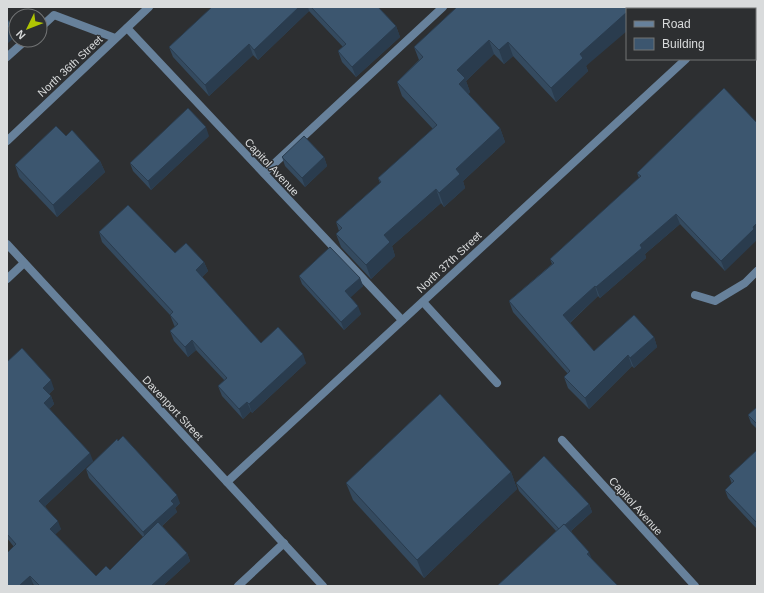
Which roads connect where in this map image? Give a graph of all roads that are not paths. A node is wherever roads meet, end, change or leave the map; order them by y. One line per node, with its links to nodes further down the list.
1 (149, 7): 4 (street, North 36th Street)
2 (444, 7): 10 (street)
3 (48, 21): 5 (street)
4 (127, 28): 5 (street, North 36th Street); 10 (street, Capitol Avenue)
5 (115, 38): 9 (street, North 36th Street)
6 (17, 48): 7 (street)
7 (7, 57)
8 (685, 60): 16 (street, North 37th Street)
9 (7, 141)
10 (264, 173): 17 (street, Capitol Avenue)
11 (7, 244): 12 (street, Davenport Street)
12 (24, 263): 14 (street); 20 (street, Davenport Street)
13 (757, 271): 15 (street)
14 (7, 279)
15 (695, 295)
16 (422, 302): 17 (street, North 37th Street); 18 (street)
17 (402, 320): 20 (street, North 37th Street)
18 (497, 383)
19 (562, 440): 24 (street, Capitol Avenue)
20 (227, 482): 21 (street, Davenport Street)
21 (284, 543): 22 (street); 23 (street, Davenport Street)
22 (238, 586)
23 (323, 586)
24 (695, 586)

